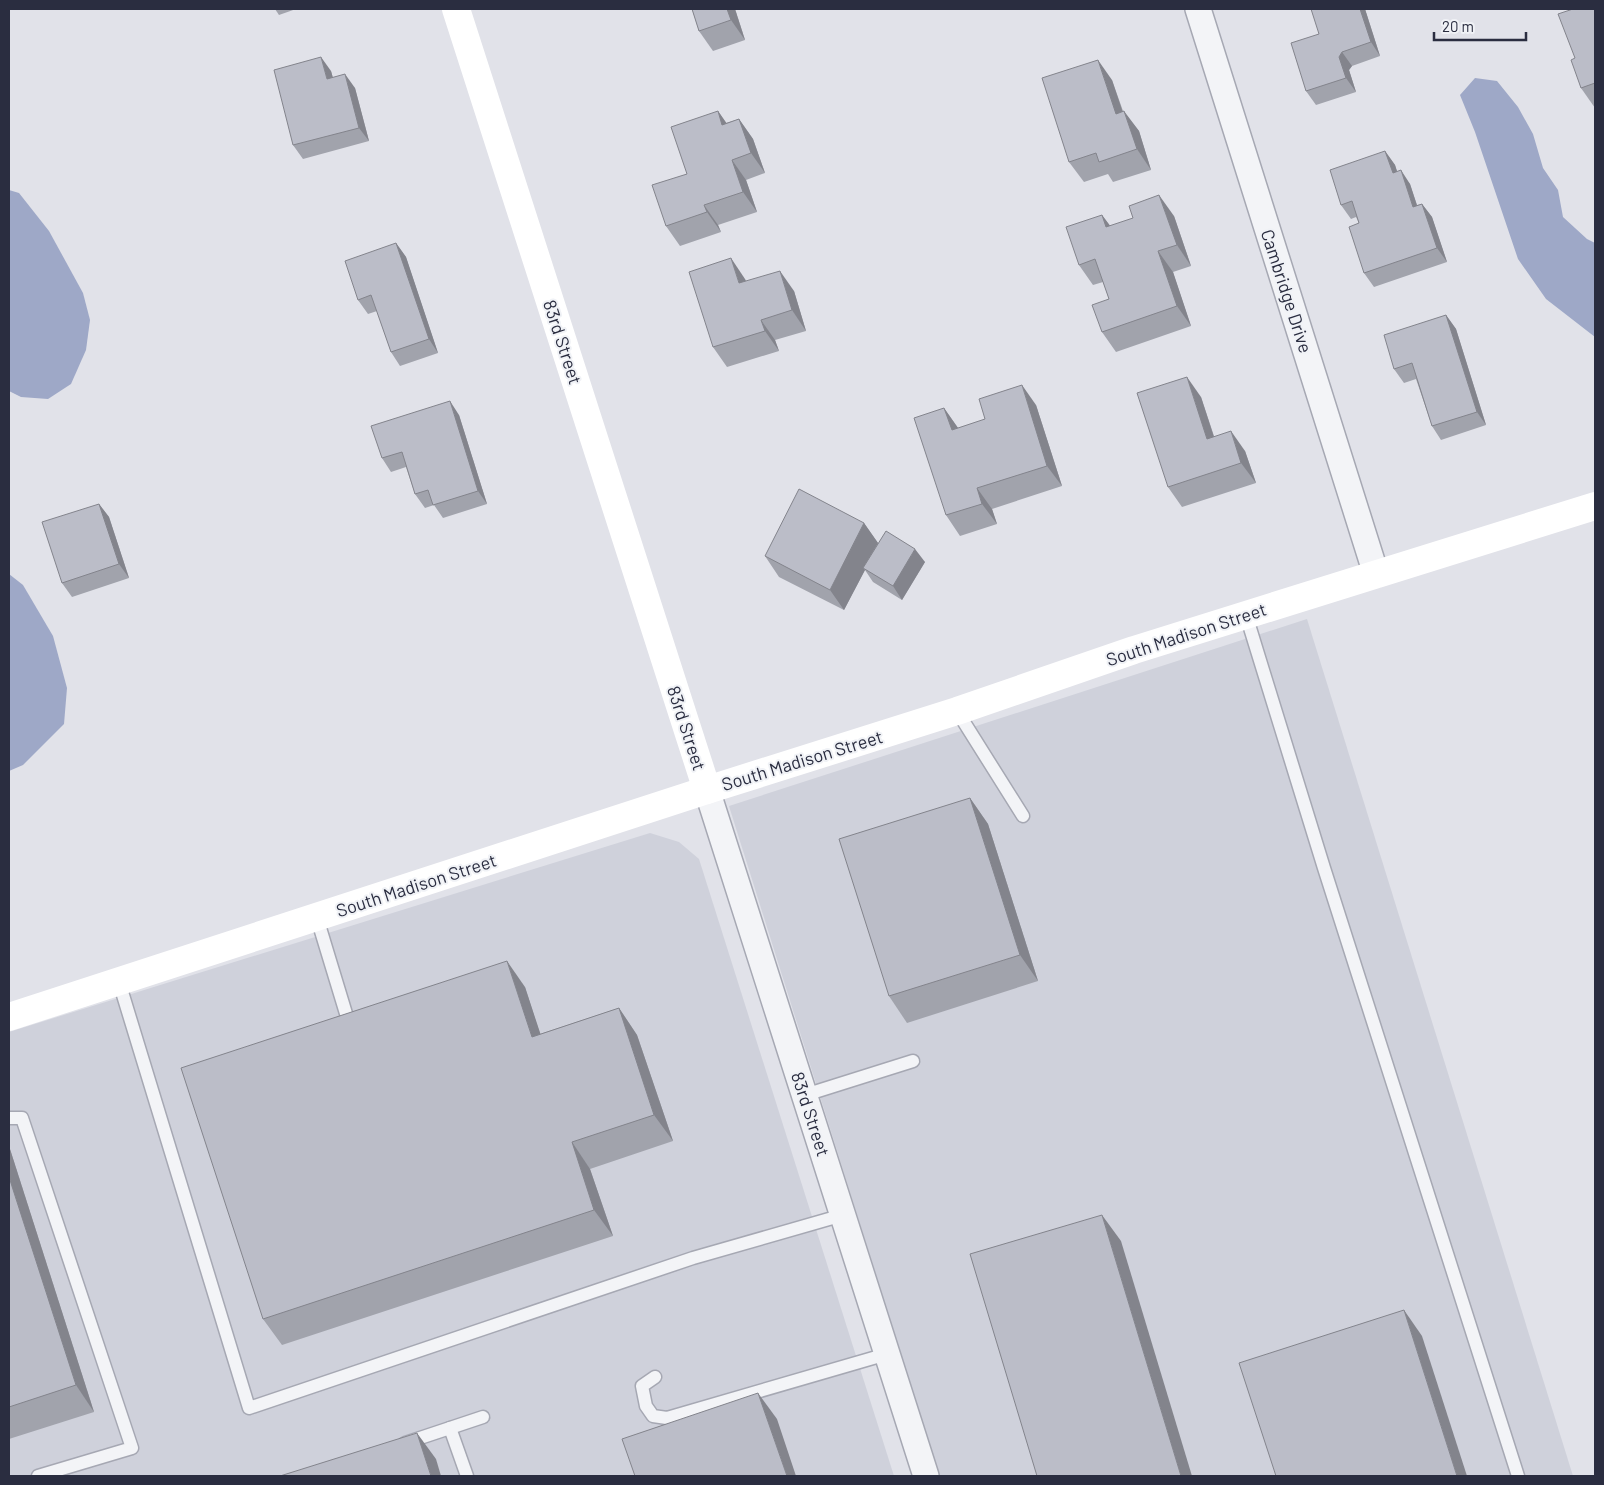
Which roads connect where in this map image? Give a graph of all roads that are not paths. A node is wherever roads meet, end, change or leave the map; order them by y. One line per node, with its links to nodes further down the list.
1 (456, 9): 7 (street, 83rd Street)
2 (1198, 9): 4 (street, Cambridge Drive)
3 (1595, 506): 4 (street, South Madison Street)
4 (1376, 574): 5 (street, South Madison Street)
5 (1246, 615): 6 (street, South Madison Street); 25 (lane)
6 (957, 711): 7 (street, South Madison Street); 8 (lane)
7 (707, 790): 9 (street, South Madison Street); 14 (street, 83rd Street)
8 (1023, 816)
9 (317, 918): 10 (street, South Madison Street); 12 (lane)
10 (118, 982): 11 (street, South Madison Street); 16 (lane)
11 (9, 1017)
12 (351, 1030)
13 (913, 1061): 14 (lane)
14 (805, 1096): 16 (street, 83rd Street)
15 (9, 1118): 22 (lane)
16 (843, 1214): 17 (street, 83rd Street)
17 (887, 1354): 18 (lane); 24 (street, 83rd Street)
18 (655, 1377)
19 (484, 1417): 20 (lane)
20 (450, 1428): 21 (lane); 23 (lane)
21 (395, 1446)
22 (38, 1476)
23 (467, 1476)
24 (926, 1476)
25 (1518, 1476)

